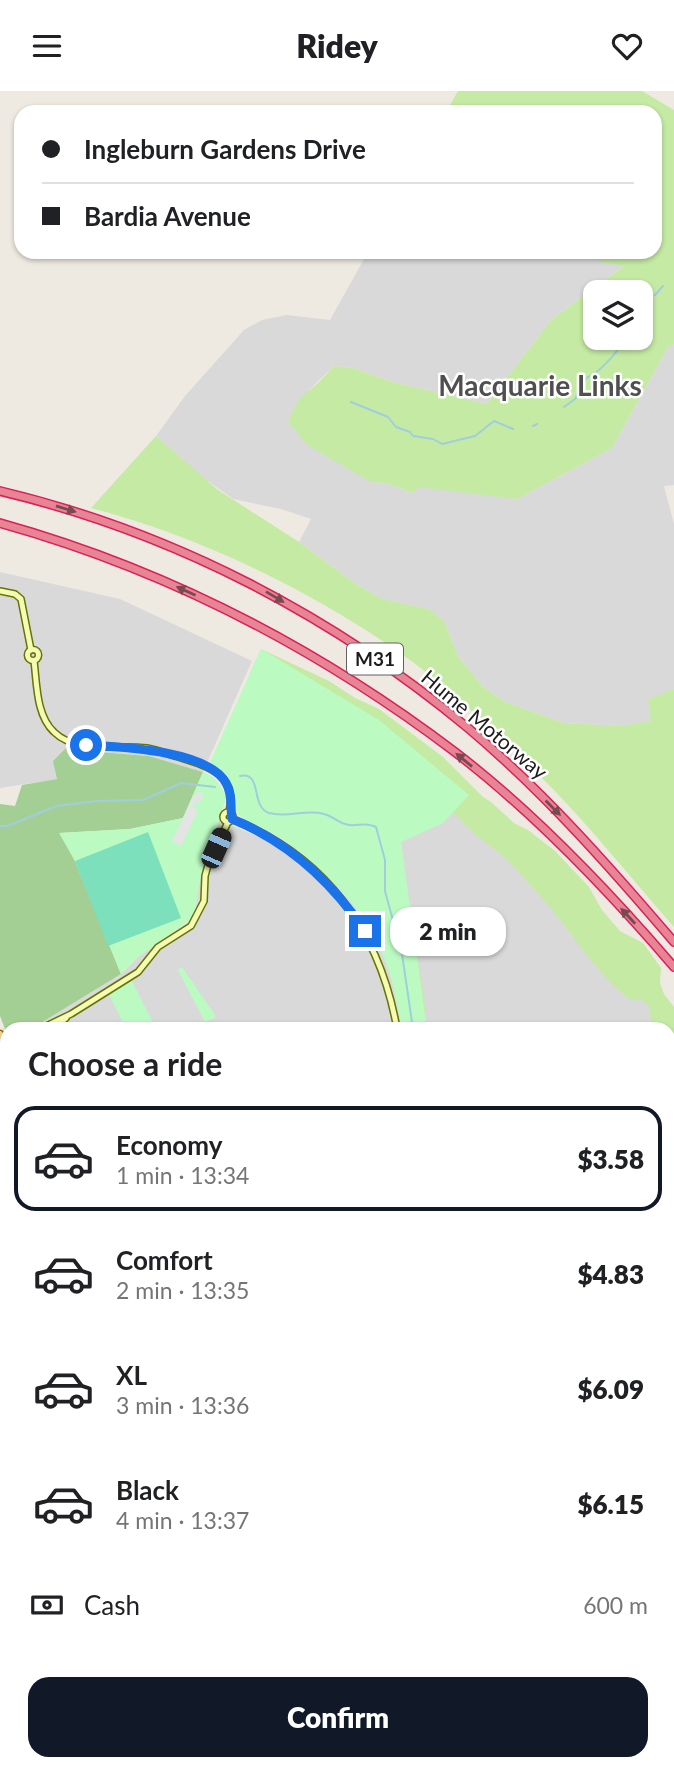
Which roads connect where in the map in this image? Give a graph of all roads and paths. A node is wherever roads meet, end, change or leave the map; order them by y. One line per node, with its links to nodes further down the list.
1 (0, 491): 5 (highway, Hume Motorway / M31, one-way to 5)
2 (0, 523): 6 (highway, Hume Motorway / M31, one-way to 2)
3 (0, 591): 4 (street)
4 (230, 817): 7 (street); 10 (street)
5 (674, 942)
6 (674, 967)
7 (71, 1014): 8 (street); 9 (street)
8 (54, 1022)
9 (61, 1022)
10 (396, 1022)

